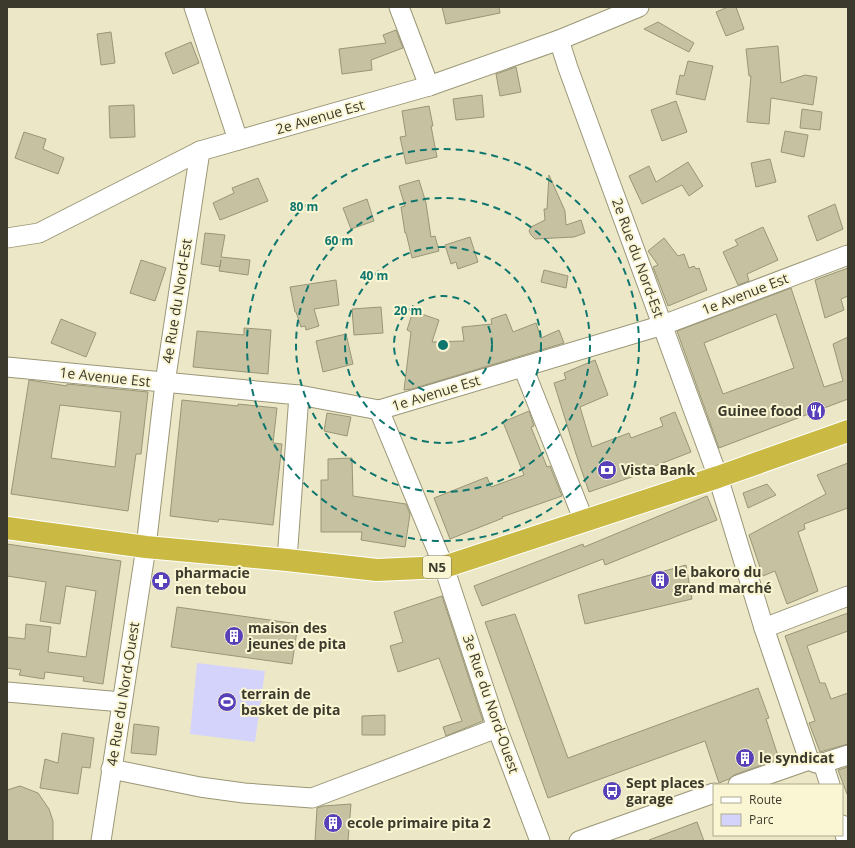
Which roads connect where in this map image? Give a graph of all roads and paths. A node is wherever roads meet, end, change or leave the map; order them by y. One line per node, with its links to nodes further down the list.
1 (194, 7): 6 (street)
2 (399, 7): 5 (street)
3 (639, 7): 4 (street, 2e Avenue Est)
4 (559, 40): 5 (street, 2e Avenue Est); 10 (street, 2e Rue du Nord-Est)
5 (428, 86): 6 (street, 2e Avenue Est)
6 (238, 140): 7 (street, 2e Avenue Est)
7 (200, 151): 8 (street, 2e Avenue Est); 13 (street, 4e Rue du Nord-Est)
8 (7, 238)
9 (848, 255): 10 (street, 1e Avenue Est)
10 (663, 325): 12 (street, 1e Avenue Est); 17 (street, 2e Rue du Nord-Est)
11 (7, 367): 13 (street, 1e Avenue Est)
12 (523, 367): 15 (street, 1e Avenue Est); 18 (street)
13 (165, 383): 14 (street, 1e Avenue Est); 20 (street, 4e Rue du Nord-Est)
14 (299, 395): 15 (street, 1e Avenue Est); 21 (street)
15 (379, 410): 22 (street, 3e Rue du Nord-Ouest)
16 (848, 431): 17 (highway, N5)
17 (718, 477): 18 (highway, N5); 24 (street, 2e Rue du Nord-Est)
18 (584, 521): 22 (highway, N5)
19 (7, 528): 20 (highway, N5)
20 (146, 547): 21 (highway, N5); 26 (street, 4e Rue du Nord-Ouest)
21 (287, 560): 22 (highway, N5)
22 (444, 567): 27 (street, 3e Rue du Nord-Ouest)
23 (848, 596): 24 (street)
24 (764, 628): 29 (street, 2e Rue du Nord-Est)
25 (7, 692): 26 (street)
26 (122, 702): 30 (street, 4e Rue du Nord-Ouest)
27 (497, 728): 30 (street); 36 (street, 3e Rue du Nord-Ouest)
28 (848, 756): 29 (street)
29 (816, 761): 31 (street); 32 (street, 2e Rue du Nord-Est)
30 (112, 768): 35 (street, 4e Rue du Nord-Ouest)
31 (741, 784)
32 (829, 784)
33 (713, 793): 37 (street)
34 (843, 828): 38 (street)
35 (101, 841)
36 (540, 841)
37 (579, 841)
38 (847, 841)

